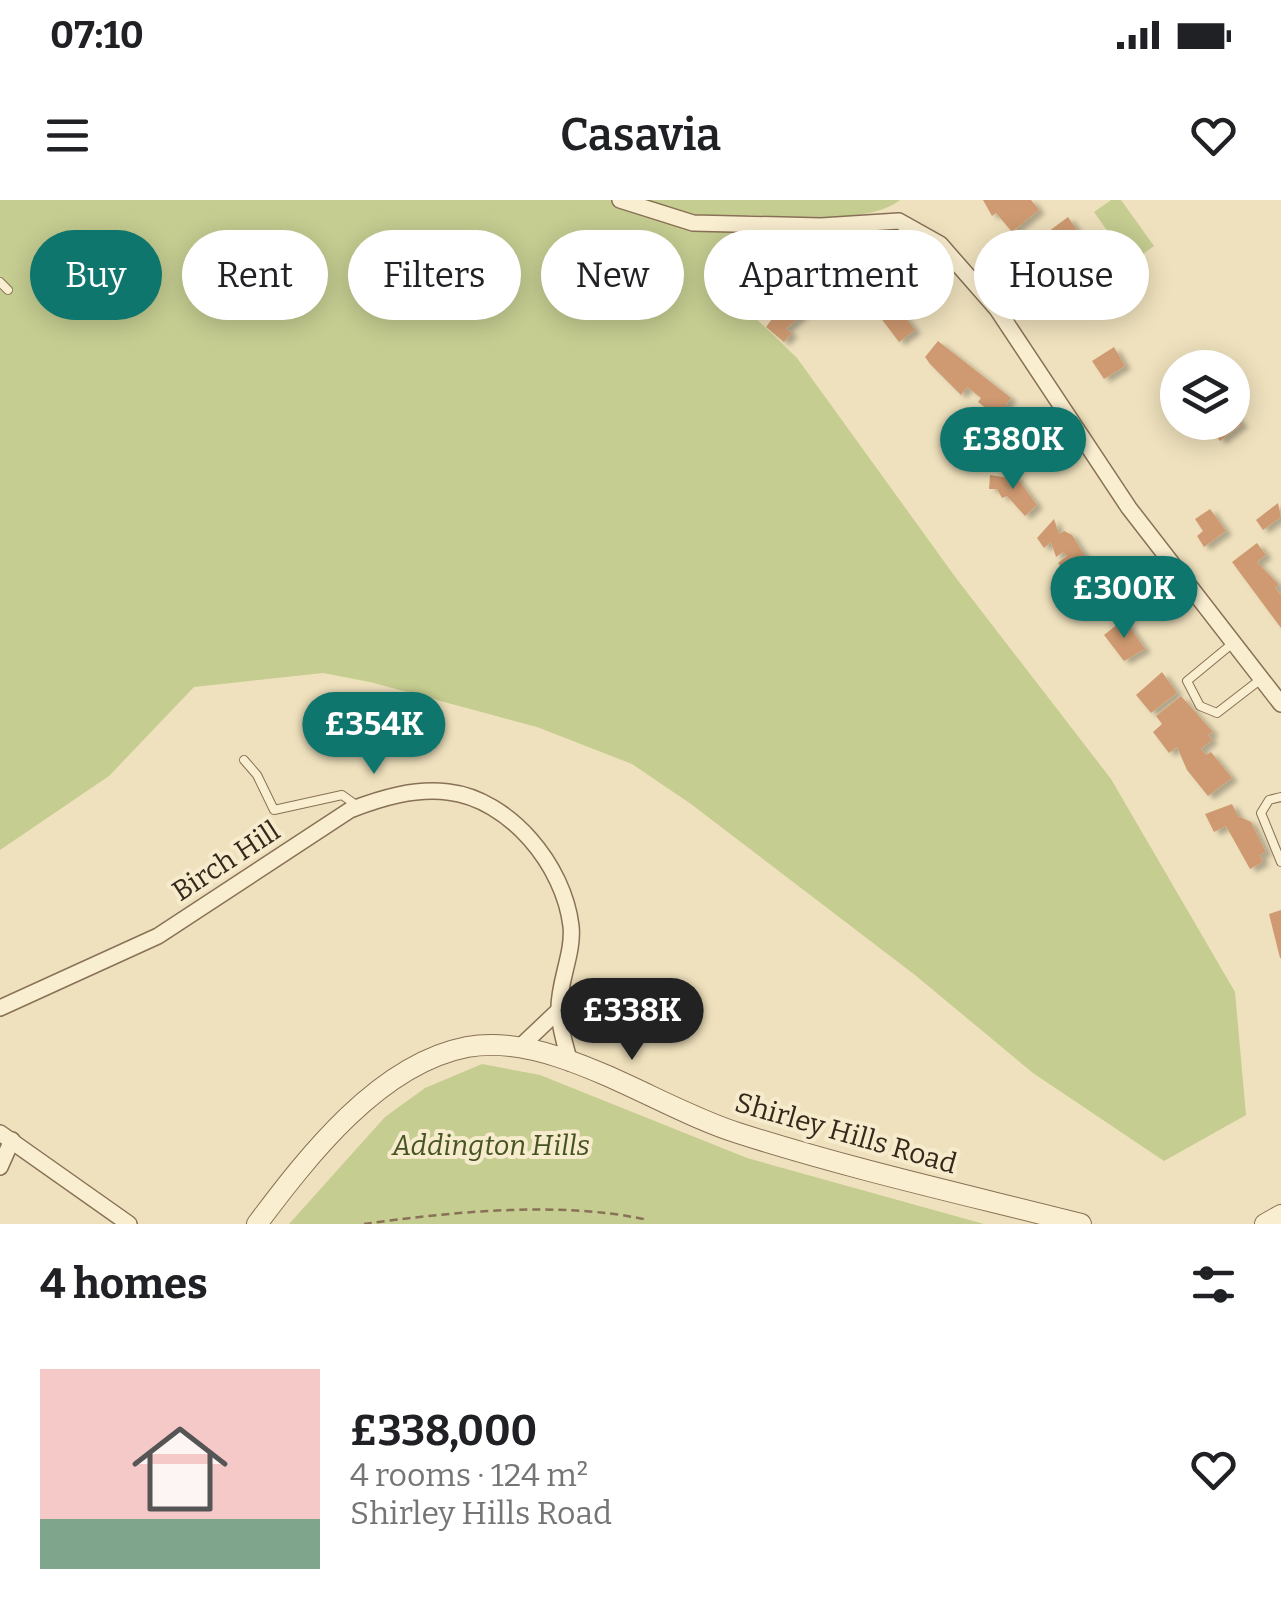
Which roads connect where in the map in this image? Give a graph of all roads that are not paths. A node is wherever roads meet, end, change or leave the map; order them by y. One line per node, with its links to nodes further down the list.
1 (620, 200): 4 (street)
2 (0, 282): 3 (lane)
3 (8, 290)
4 (1233, 643): 5 (street); 5 (lane)
5 (1261, 679): 6 (street)
6 (1281, 704)
7 (244, 760): 9 (lane)
8 (1281, 797): 10 (lane)
9 (360, 806): 11 (street, Birch Hill); 12 (street, Birch Hill)
10 (1281, 862)
11 (0, 1008)
12 (559, 1010): 13 (street); 14 (street, Birch Hill)
13 (520, 1047): 14 (street, Shirley Hills Road); 19 (street, Shirley Hills Road)
14 (570, 1064): 20 (street, Shirley Hills Road)
15 (6, 1136): 16 (street); 18 (street)
16 (0, 1167)
17 (1281, 1215): 21 (street)
18 (129, 1224)
19 (257, 1224)
20 (1081, 1224)
21 (1266, 1224)

